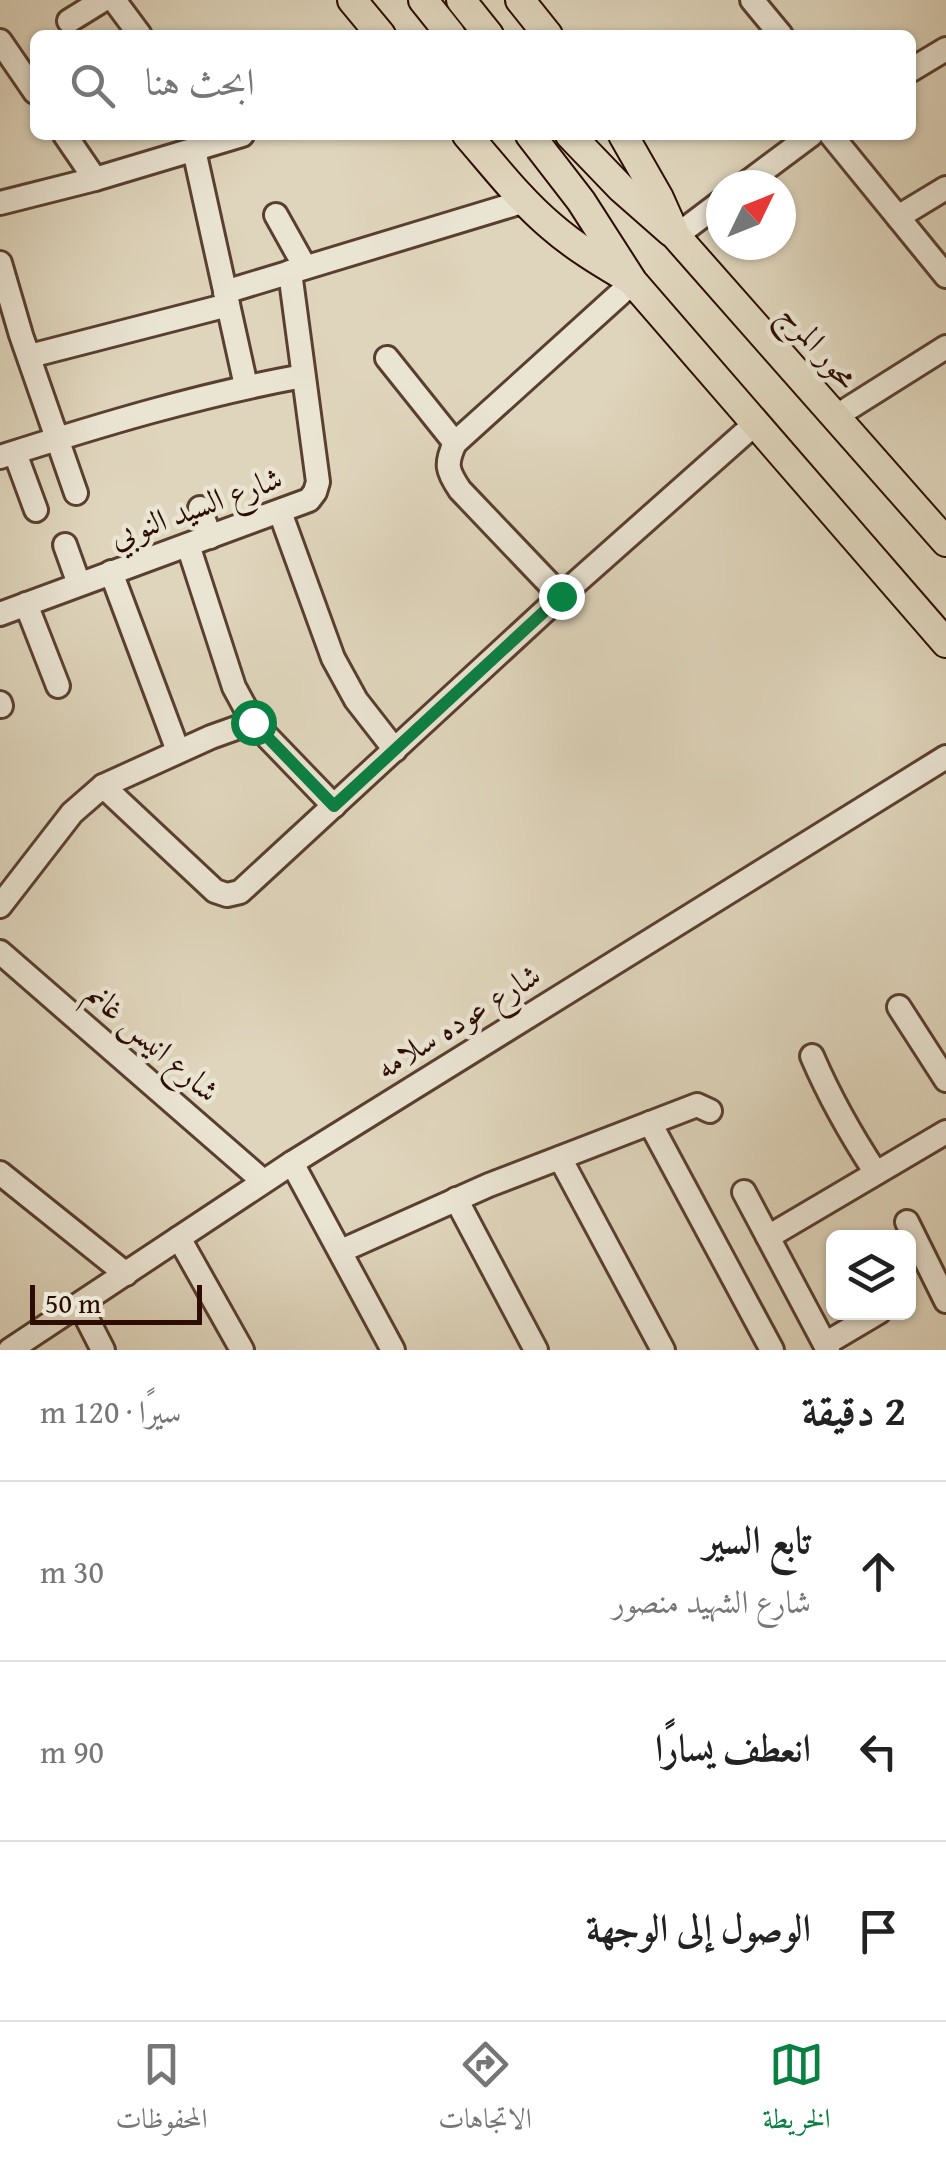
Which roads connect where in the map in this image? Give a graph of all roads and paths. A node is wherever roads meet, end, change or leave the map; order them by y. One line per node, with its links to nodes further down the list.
1 (103, 0): 8 (street)
2 (114, 0): 9 (street)
3 (352, 0): 10 (main road)
4 (423, 0): 11 (main road)
5 (460, 0): 12 (main road)
6 (520, 0): 13 (main road)
7 (752, 0): 14 (street)
8 (69, 22)
9 (136, 30)
10 (377, 30)
11 (446, 30)
12 (485, 30)
13 (544, 30)
14 (777, 30)
15 (0, 41): 18 (street)
16 (946, 48): 17 (street)
17 (916, 67)
18 (30, 85)
19 (68, 140): 28 (street)
20 (470, 140): 30 (main road)
21 (534, 140): 39 (main road)
22 (575, 140): 35 (main road)
23 (626, 140): 35 (main road, محور المرج)
24 (803, 140): 27 (street)
25 (835, 140): 34 (street)
26 (207, 143): 28 (street); 40 (street)
27 (764, 170)
28 (95, 179): 31 (street)
29 (946, 188): 34 (street)
30 (525, 202): 37 (street); 39 (main road)
31 (0, 203)
32 (706, 213): 35 (street)
33 (276, 215): 37 (street)
34 (898, 217): 38 (street)
35 (676, 236): 46 (main road, محور المرج)
36 (0, 263): 41 (street)
37 (298, 269): 40 (street); 44 (street, شارع السيد النوبي)
38 (946, 276)
39 (633, 282): 47 (main road); 49 (street)
40 (226, 299): 41 (street); 45 (street)
41 (17, 345): 48 (street)
42 (946, 346): 46 (street)
43 (387, 358): 49 (street)
44 (303, 376): 45 (street); 54 (street, شارع السيد النوبي)
45 (246, 386): 48 (street)
46 (836, 417): 56 (main road, محور المرج)
47 (757, 422): 60 (street); 63 (main road)
48 (58, 439): 50 (street); 51 (street)
49 (455, 443): 60 (street)
50 (8, 455): 53 (street)
51 (76, 493)
52 (200, 508): 55 (street)
53 (36, 510)
54 (280, 512): 55 (street, شارع السيد النوبي); 66 (street)
55 (199, 541): 58 (street, شارع السيد النوبي); 65 (street)
56 (946, 542)
57 (65, 546): 59 (street)
58 (111, 572): 59 (street, شارع السيد النوبي); 67 (street)
59 (79, 584): 61 (street, شارع السيد النوبي)
60 (561, 596): 66 (street)
61 (26, 604): 62 (street, شارع السيد النوبي); 64 (street)
62 (0, 614)
63 (946, 642)
64 (58, 686)
65 (253, 722): 67 (street); 70 (street)
66 (395, 750): 70 (street)
67 (178, 751): 69 (street)
68 (946, 757): 81 (street, شارع عوده سلامه)
69 (104, 786): 70 (street); 71 (street)
70 (334, 806)
71 (0, 906)
72 (0, 952): 84 (street, شارع انيس غانم)
73 (900, 1006): 74 (street)
74 (938, 1051): 76 (street)
75 (812, 1056): 83 (street)
76 (946, 1080)
77 (710, 1111): 78 (street)
78 (650, 1123): 80 (street); 102 (street)
79 (946, 1132): 83 (street)
80 (560, 1158): 86 (street); 101 (street)
81 (292, 1163): 84 (street, شارع عوده سلامه); 90 (street)
82 (0, 1173): 91 (street)
83 (876, 1173): 88 (street)
84 (263, 1181): 89 (street, شارع عوده سلامه)
85 (744, 1192): 88 (street)
86 (456, 1199): 90 (street); 100 (street)
87 (907, 1222): 92 (street)
88 (768, 1237): 95 (street)
89 (179, 1238): 91 (street, شارع عوده سلامه); 98 (street)
90 (340, 1251): 99 (street)
91 (126, 1274): 93 (street, شارع عوده سلامه)
92 (946, 1301)
93 (80, 1305): 96 (street, شارع عوده سلامه); 97 (street)
94 (867, 1320): 95 (street)
95 (826, 1347)
96 (10, 1350)
97 (104, 1350)
98 (242, 1350)
99 (393, 1350)
100 (536, 1350)
101 (663, 1350)
102 (772, 1350)

